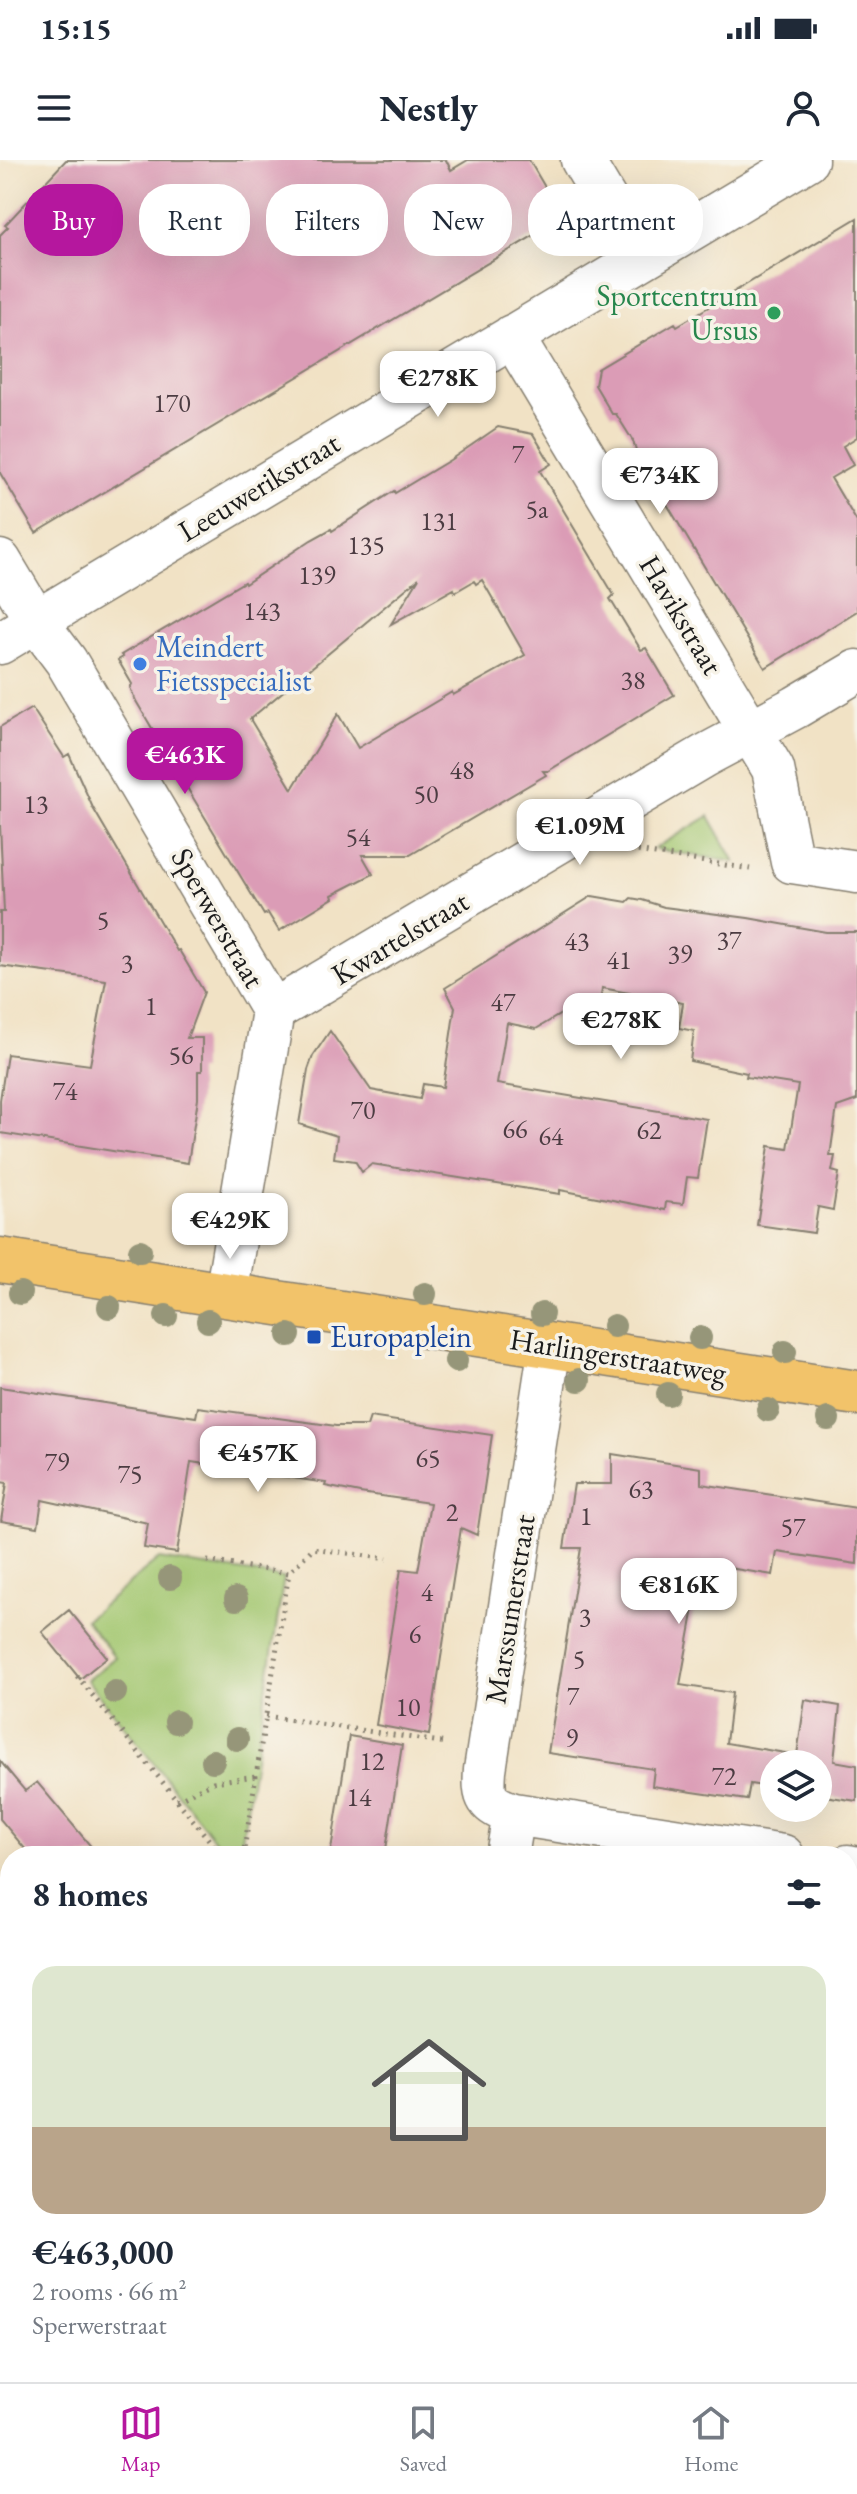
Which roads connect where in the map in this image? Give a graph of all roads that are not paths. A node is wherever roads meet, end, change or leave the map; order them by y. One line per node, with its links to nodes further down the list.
1 (582, 160): 3 (street)
2 (807, 160): 3 (street, Leeuwerikstraat)
3 (641, 259): 4 (street, Leeuwerikstraat)
4 (512, 336): 6 (street, Leeuwerikstraat); 9 (street, Havikstraat)
5 (0, 561): 6 (street, Sperwerstraat)
6 (36, 621): 7 (street, Leeuwerikstraat); 11 (street, Sperwerstraat)
7 (0, 643)
8 (857, 671): 9 (street, Kwartelstraat)
9 (751, 730): 10 (street, Havikstraat); 11 (street, Kwartelstraat)
10 (857, 872)
11 (273, 1011): 13 (street)
12 (0, 1260): 13 (main road, Harlingerstraatweg)
13 (226, 1295): 14 (main road, Harlingerstraatweg)
14 (550, 1345): 15 (main road, Harlingerstraatweg); 16 (street, Marssumerstraat)
15 (857, 1393)
16 (514, 1814): 17 (street); 18 (street)
17 (509, 1846)
18 (719, 1846)

